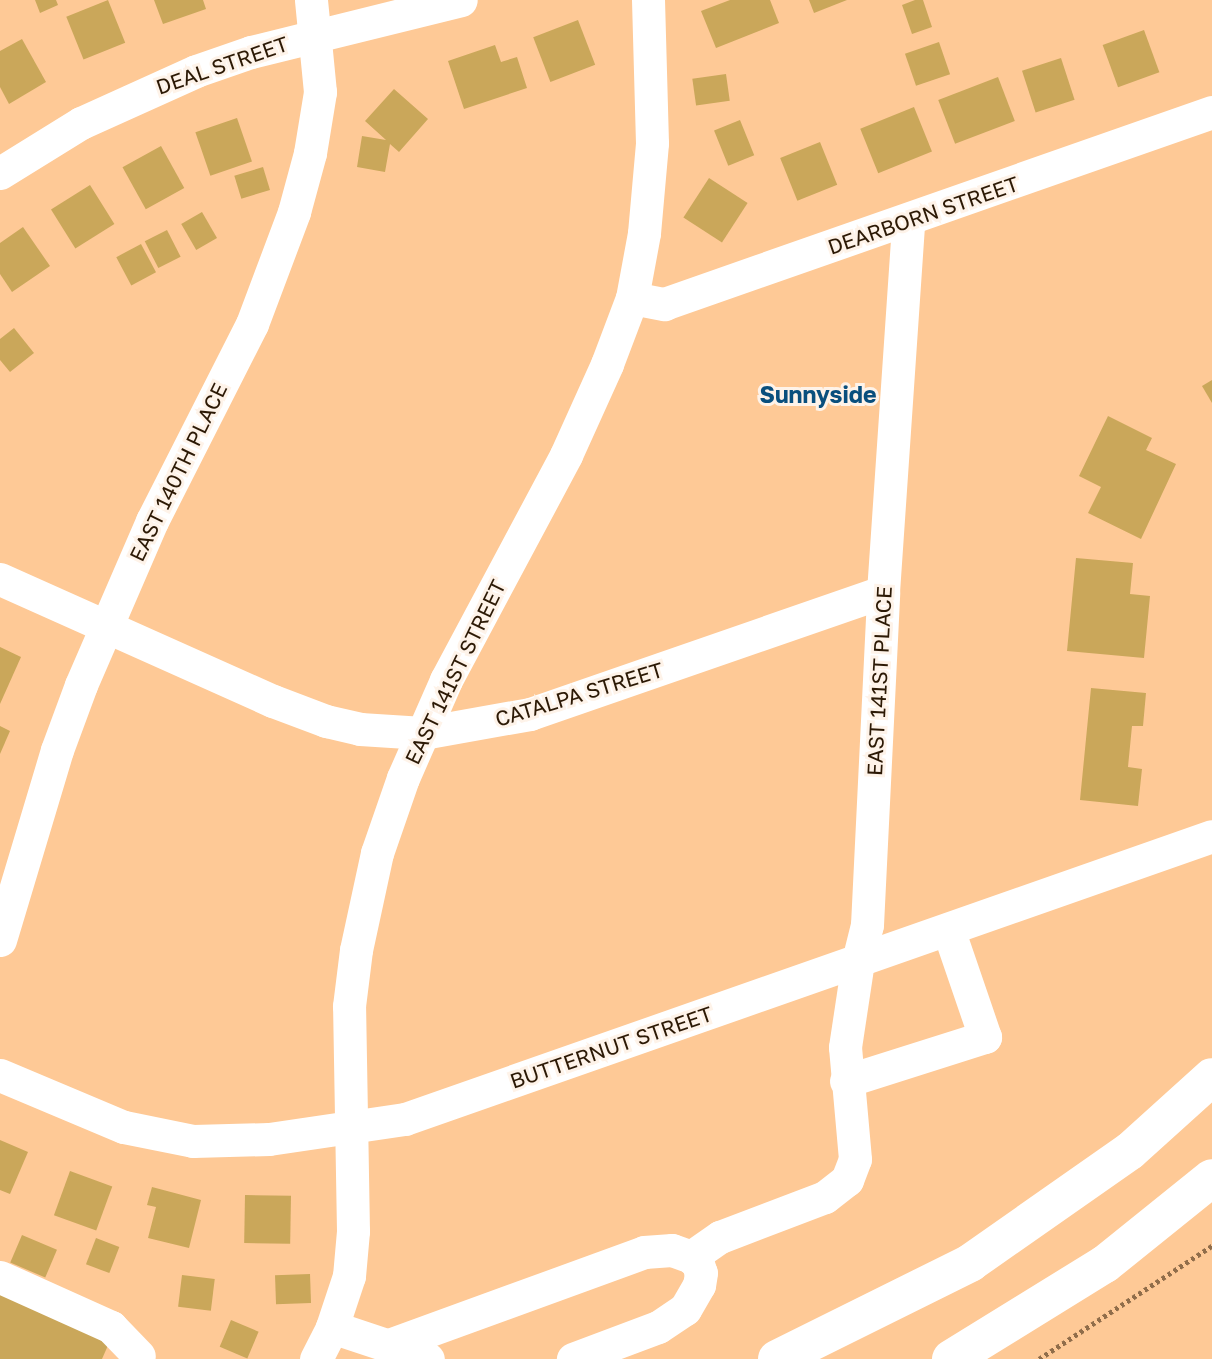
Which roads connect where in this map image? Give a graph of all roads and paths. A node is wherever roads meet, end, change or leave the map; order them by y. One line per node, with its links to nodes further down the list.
1 (311, 0): 4 (street, EAST 140TH PLACE)
2 (461, 0): 4 (street, DEAL STREET)
3 (648, 0): 8 (street, EAST 141ST STREET)
4 (315, 35): 6 (street, DEAL STREET); 11 (street, EAST 140TH PLACE)
5 (1212, 112): 7 (street, DEARBORN STREET)
6 (0, 173)
7 (908, 221): 8 (street, DEARBORN STREET); 10 (street, EAST 141ST PLACE)
8 (632, 298): 12 (street, EAST 141ST STREET)
9 (0, 579): 11 (street, CATALPA STREET)
10 (883, 592): 12 (street, CATALPA STREET); 16 (street, EAST 141ST PLACE)
11 (106, 627): 12 (street, CATALPA STREET); 15 (street, EAST 140TH PLACE)
12 (423, 733): 20 (street, EAST 141ST STREET)
13 (1212, 836): 14 (street, BUTTERNUT STREET)
14 (948, 929): 16 (street, BUTTERNUT STREET); 19 (street)
15 (0, 940)
16 (858, 961): 19 (street, EAST 141ST PLACE); 20 (street, BUTTERNUT STREET)
17 (0, 1075): 20 (street, BUTTERNUT STREET)
18 (1212, 1077): 31 (main road)
19 (846, 1082): 23 (street, EAST 141ST PLACE)
20 (351, 1128): 25 (street, EAST 141ST STREET)
21 (1212, 1178): 32 (main road)
22 (1212, 1246): 33 (path)
23 (691, 1257): 26 (street); 30 (street)
24 (0, 1277): 27 (street)
25 (332, 1326): 26 (street); 28 (street, EAST 141ST STREET)
26 (389, 1345): 29 (street)
27 (139, 1356)
28 (316, 1359)
29 (428, 1359)
30 (573, 1359)
31 (777, 1359)
32 (951, 1359)
33 (1039, 1359)

